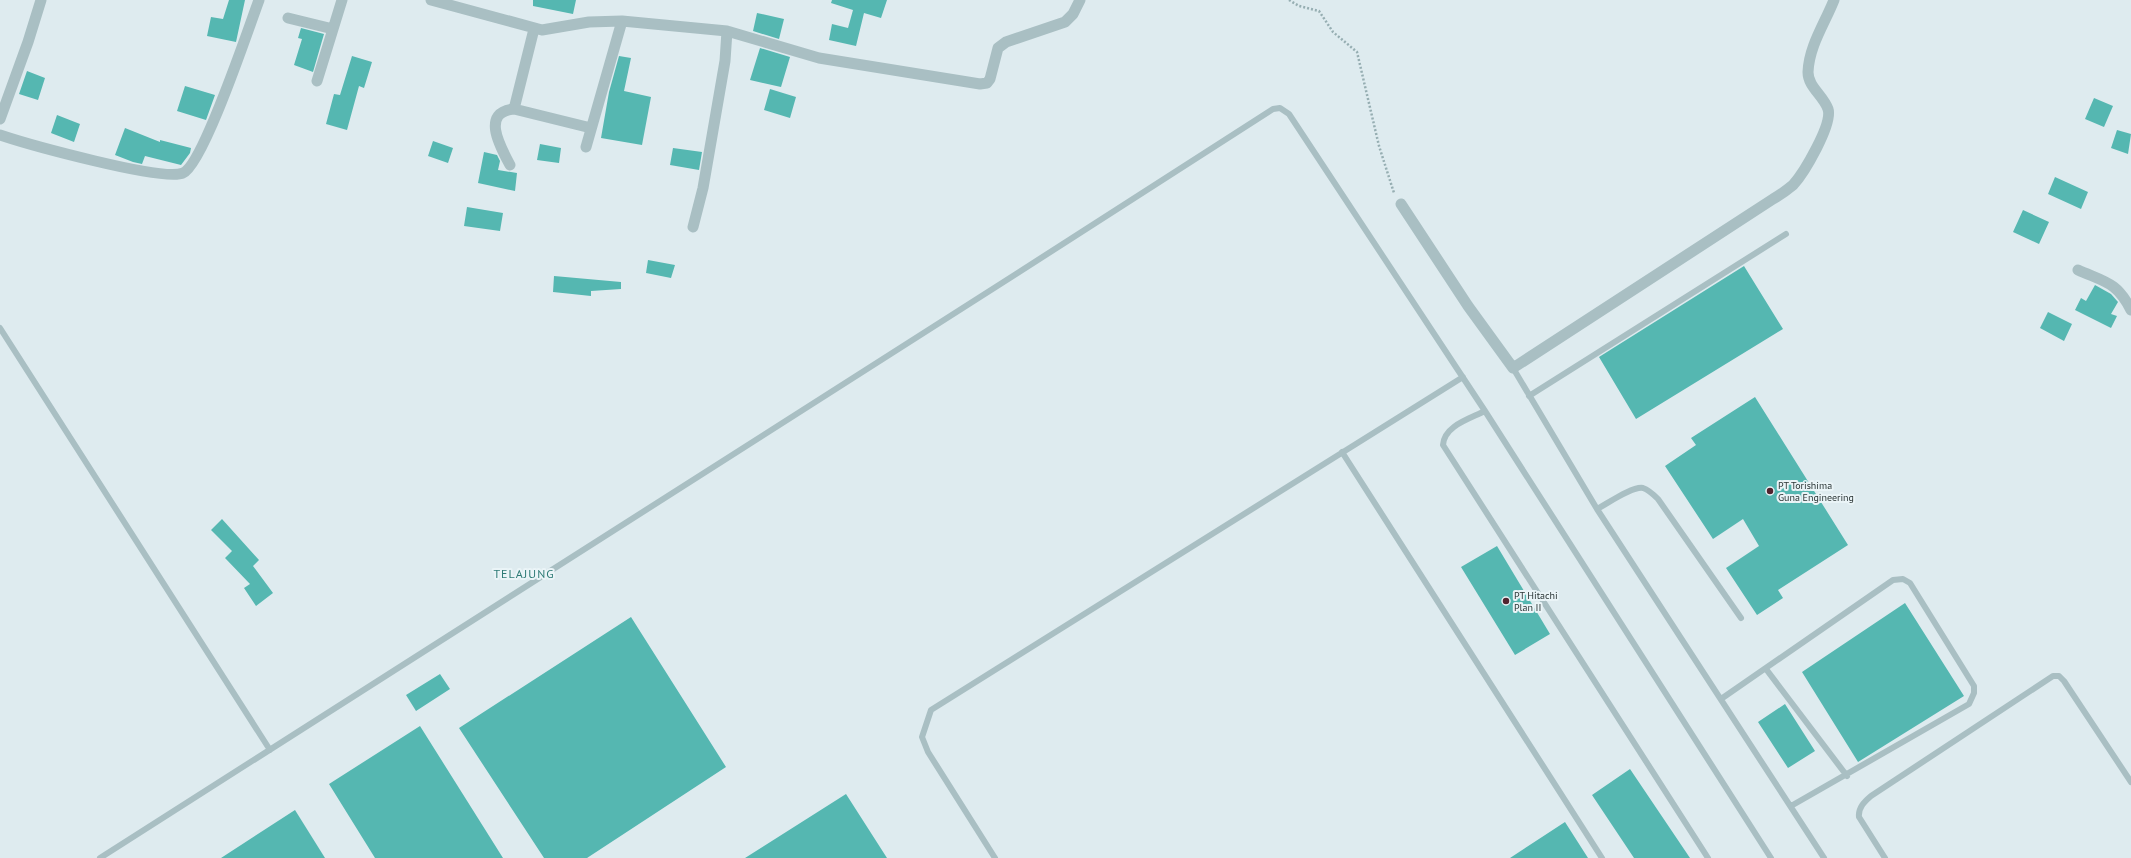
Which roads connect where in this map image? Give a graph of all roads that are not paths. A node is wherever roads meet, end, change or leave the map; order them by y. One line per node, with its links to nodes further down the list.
1 (41, 0): 14 (street)
2 (259, 0): 16 (street)
3 (342, 0): 10 (street)
4 (431, 0): 9 (street)
5 (1080, 0): 11 (street)
6 (1834, 0): 25 (street)
7 (288, 18): 10 (street)
8 (622, 21): 9 (street); 11 (street); 15 (street)
9 (534, 28): 13 (street)
10 (333, 29): 12 (street)
11 (727, 31): 20 (street)
12 (317, 81)
13 (514, 109): 15 (street); 18 (street)
14 (0, 119)
15 (590, 128): 17 (street)
16 (0, 135)
17 (586, 147)
18 (510, 165)
19 (1401, 204): 25 (street)
20 (693, 227)
21 (1786, 234): 27 (lane)
22 (2078, 270): 23 (street)
23 (2131, 310)
24 (0, 328): 34 (lane)
25 (1513, 368): 27 (lane)
26 (1463, 377): 28 (lane); 29 (lane); 34 (lane)
27 (1529, 396): 30 (lane)
28 (1485, 411): 41 (lane); 42 (lane)
29 (1342, 452): 39 (lane); 40 (lane)
30 (1597, 509): 31 (lane); 33 (lane)
31 (1741, 618)
32 (1766, 669): 33 (lane); 35 (lane); 35 (lane)
33 (1721, 698): 37 (lane)
34 (270, 750): 38 (lane)
35 (1846, 776): 37 (lane)
36 (2131, 782): 44 (lane)
37 (1792, 806): 43 (lane)
38 (100, 858)
39 (995, 858)
40 (1602, 858)
41 (1708, 858)
42 (1771, 858)
43 (1824, 858)
44 (1885, 858)

